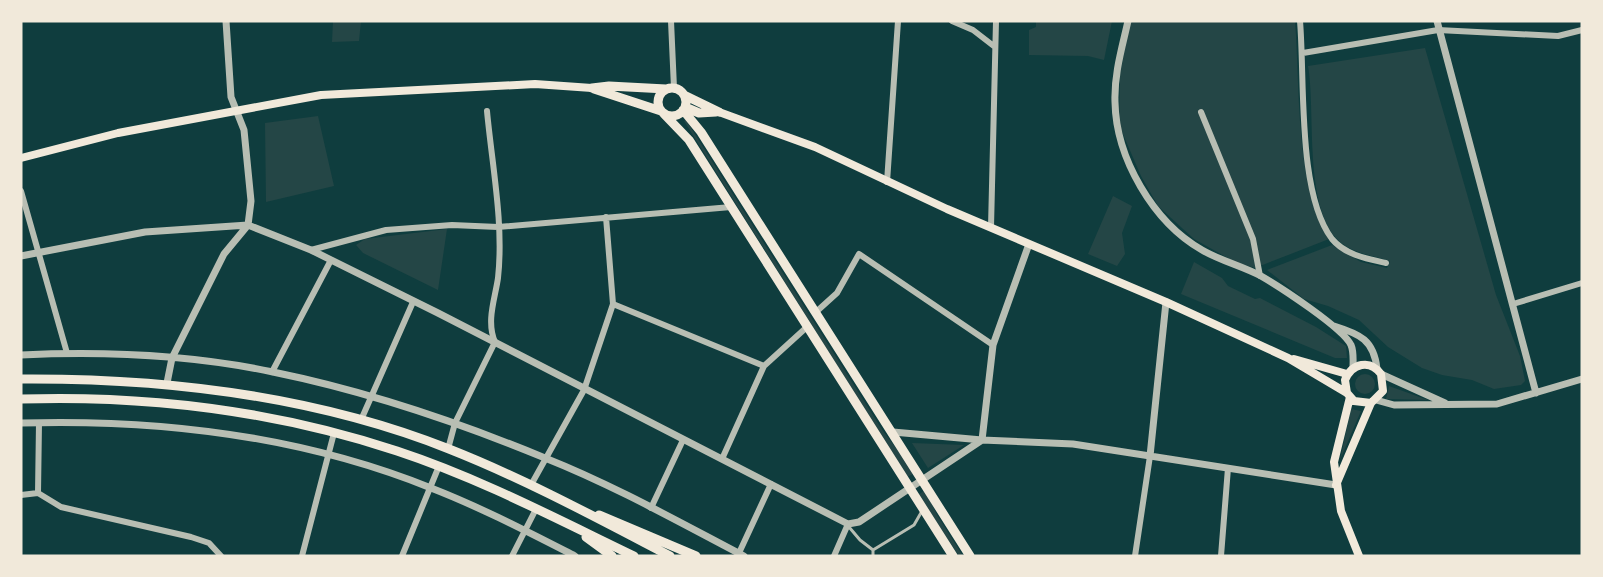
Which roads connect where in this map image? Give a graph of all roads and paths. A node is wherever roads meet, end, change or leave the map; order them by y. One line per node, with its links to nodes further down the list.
1 (226, 21): 17 (street)
2 (671, 21): 14 (street)
3 (898, 21): 23 (street)
4 (952, 21): 11 (street)
5 (996, 21): 11 (street)
6 (1128, 21): 36 (street)
7 (1300, 21): 12 (street)
8 (1437, 21): 9 (street)
9 (1438, 30): 10 (street); 12 (street); 41 (street)
10 (1582, 30)
11 (994, 47): 29 (street)
12 (1303, 53): 35 (street)
13 (592, 88): 14 (main road); 17 (main road); 19 (main road)
14 (670, 89): 15 (main road); 19 (main road)
15 (684, 95): 16 (main road); 20 (main road)
16 (684, 108): 19 (main road); 20 (main road); 42 (main road)
17 (234, 110): 22 (main road); 27 (street)
18 (487, 111): 28 (street)
19 (663, 112): 25 (main road)
20 (719, 112): 23 (main road)
21 (1201, 112): 36 (street)
22 (21, 158)
23 (887, 182): 29 (main road)
24 (21, 191): 32 (street)
25 (731, 207): 26 (street); 43 (main road)
26 (606, 217): 28 (street); 40 (street)
27 (248, 225): 31 (street); 32 (street); 49 (street)
28 (498, 227): 31 (street); 45 (street)
29 (991, 227): 30 (main road)
30 (1029, 244): 39 (main road); 46 (street)
31 (311, 250): 34 (street)
32 (39, 252): 33 (street); 47 (street)
33 (21, 256)
34 (331, 260): 38 (street); 54 (street)
35 (1386, 263)
36 (1260, 276): 44 (street)
37 (1582, 283): 41 (street)
38 (414, 302): 45 (street); 61 (street)
39 (1166, 302): 50 (main road); 75 (street)
40 (613, 304): 51 (street); 58 (street)
41 (1513, 304): 59 (street)
42 (816, 312): 46 (street); 69 (main road)
43 (808, 326): 51 (street); 85 (main road)
44 (1334, 326): 52 (street); 53 (street)
45 (495, 342): 58 (street); 68 (street)
46 (993, 345): 72 (street)
47 (67, 353): 48 (street); 49 (street)
48 (21, 355)
49 (172, 358): 54 (street); 57 (street)
50 (1288, 358): 52 (main road); 60 (main road)
51 (764, 366): 77 (street)
52 (1350, 371): 53 (main road); 60 (main road)
53 (1379, 371): 63 (main road); 64 (street)
54 (272, 372): 61 (street)
55 (21, 379): 57 (main road)
56 (1582, 379): 59 (street)
57 (167, 383): 65 (main road)
58 (584, 390): 71 (street); 76 (street)
59 (1536, 393): 64 (street)
60 (1348, 395): 63 (main road); 83 (main road)
61 (369, 397): 65 (street); 68 (street)
62 (21, 399): 70 (main road)
63 (1373, 401): 64 (street); 83 (main road)
64 (1448, 404)
65 (361, 420): 73 (main road)
66 (21, 423): 67 (street)
67 (39, 423): 74 (street); 86 (street)
68 (455, 423): 73 (street); 76 (street)
69 (893, 432): 72 (street); 80 (main road)
70 (334, 433): 74 (street); 78 (main road)
71 (684, 440): 77 (street); 88 (street)
72 (982, 440): 75 (street); 80 (street)
73 (448, 448): 82 (main road)
74 (328, 454): 84 (street); 98 (street)
75 (1150, 456): 79 (street); 110 (street)
76 (547, 458): 82 (street); 88 (street)
77 (722, 459): 81 (street)
78 (439, 466): 84 (street); 89 (main road)
79 (1228, 468): 83 (street); 111 (street)
80 (923, 479): 85 (street); 109 (main road)
81 (771, 484): 92 (street); 96 (street)
82 (531, 485): 90 (main road)
83 (1336, 485): 112 (main road)
84 (431, 487): 94 (street); 99 (street)
85 (908, 488): 91 (main road); 92 (street)
86 (38, 493): 87 (street); 97 (street)
87 (21, 495)
88 (651, 508): 96 (street)
89 (536, 509): 93 (main road); 94 (street)
90 (579, 509): 104 (main road); 105 (main road)
91 (923, 509): 95 (lane); 108 (main road)
92 (848, 524): 95 (lane); 106 (street)
93 (572, 526): 102 (main road); 103 (main road)
94 (525, 530): 100 (street); 101 (street)
95 (873, 550): 107 (lane)
96 (741, 555)
97 (221, 556)
98 (302, 556)
99 (402, 556)
100 (512, 556)
101 (575, 556)
102 (612, 556)
103 (634, 556)
104 (670, 556)
105 (696, 556)
106 (834, 556)
107 (873, 556)
108 (953, 556)
109 (970, 556)
110 (1135, 556)
111 (1221, 556)
112 (1359, 556)

